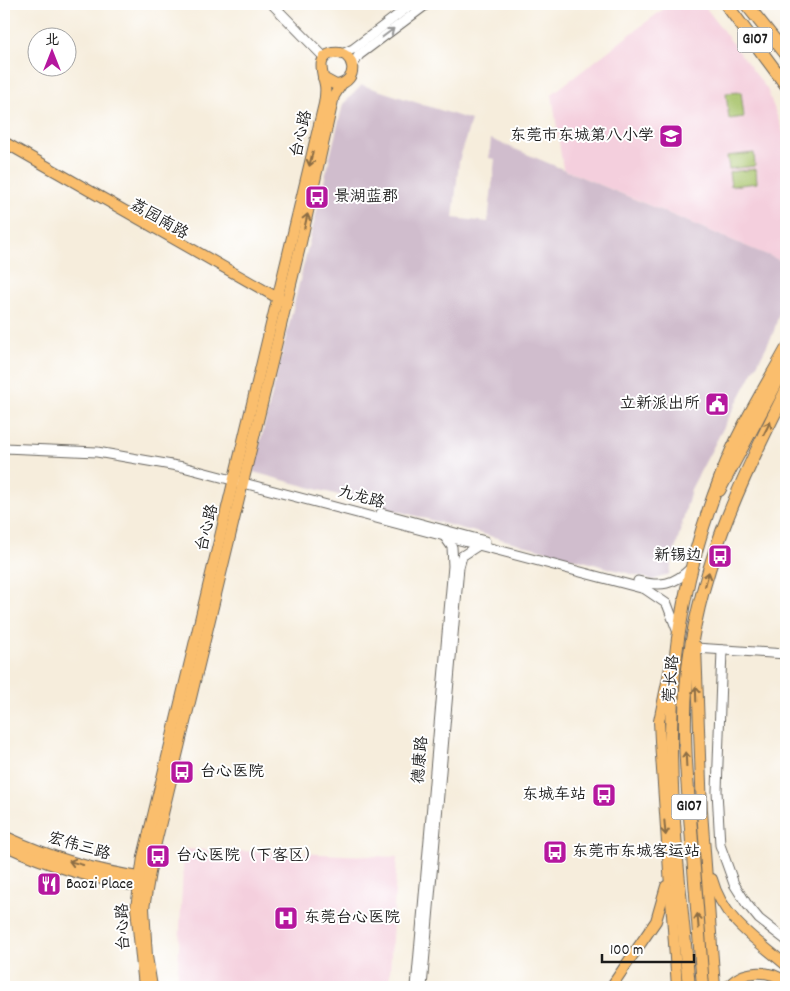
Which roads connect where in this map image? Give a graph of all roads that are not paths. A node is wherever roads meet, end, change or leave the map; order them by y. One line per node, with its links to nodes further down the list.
1 (272, 4): 8 (street)
2 (412, 4): 6 (street)
3 (427, 4): 9 (street, one-way to 3)
4 (726, 4): 12 (highway, G107)
5 (746, 4): 7 (highway, G107)
6 (342, 54): 8 (main road); 9 (main road)
7 (786, 54)
8 (325, 58): 10 (main road)
9 (352, 66): 11 (main road)
10 (323, 78): 11 (main road); 16 (main road, 台心路, one-way to 16)
11 (341, 85): 16 (main road, 台心路, one-way to 11)
12 (786, 85)
13 (4, 142): 15 (main road)
14 (4, 149): 15 (main road)
15 (21, 156): 16 (main road, 荔园南路)
16 (281, 303): 22 (main road, 台心路)
17 (786, 350): 23 (highway, 莞长路 / G107)
18 (786, 367): 23 (main road, 莞长路)
19 (786, 391): 27 (highway, 莞长路 / G107, one-way to 19)
20 (4, 443): 22 (street, 九龙路)
21 (4, 448): 22 (street, 九龙路)
22 (240, 478): 24 (street, 九龙路); 26 (street, 九龙路); 36 (main road, 台心路)
23 (711, 504): 26 (highway, 莞长路 / G107)
24 (446, 537): 25 (street, 九龙路); 42 (street, 德康路)
25 (479, 545): 28 (street, 九龙路); 43 (street, 德康路)
26 (692, 566): 28 (highway, 莞长路 / G107)
27 (695, 626): 29 (main road); 47 (highway, 莞长路 / G107, one-way to 27)
28 (678, 638): 35 (main road, one-way to 35); 46 (highway, 莞长路 / G107)
29 (696, 648): 30 (street); 34 (main road, one-way to 29)
30 (722, 650): 31 (street); 37 (street)
31 (786, 654)
32 (4, 836): 36 (main road, 宏伟三路, one-way to 32)
33 (4, 845): 36 (main road, 宏伟三路)
34 (707, 860): 38 (main road); 48 (main road)
35 (668, 865): 44 (main road); 45 (main road)
36 (144, 882): 40 (main road, 台心路); 41 (main road, 台心路)
37 (786, 940)
38 (786, 965)
39 (786, 982): 49 (main road)
40 (144, 987)
41 (152, 987)
42 (416, 987)
43 (422, 987)
44 (611, 987)
45 (677, 987)
46 (689, 987)
47 (704, 987)
48 (715, 987)
49 (728, 987)

